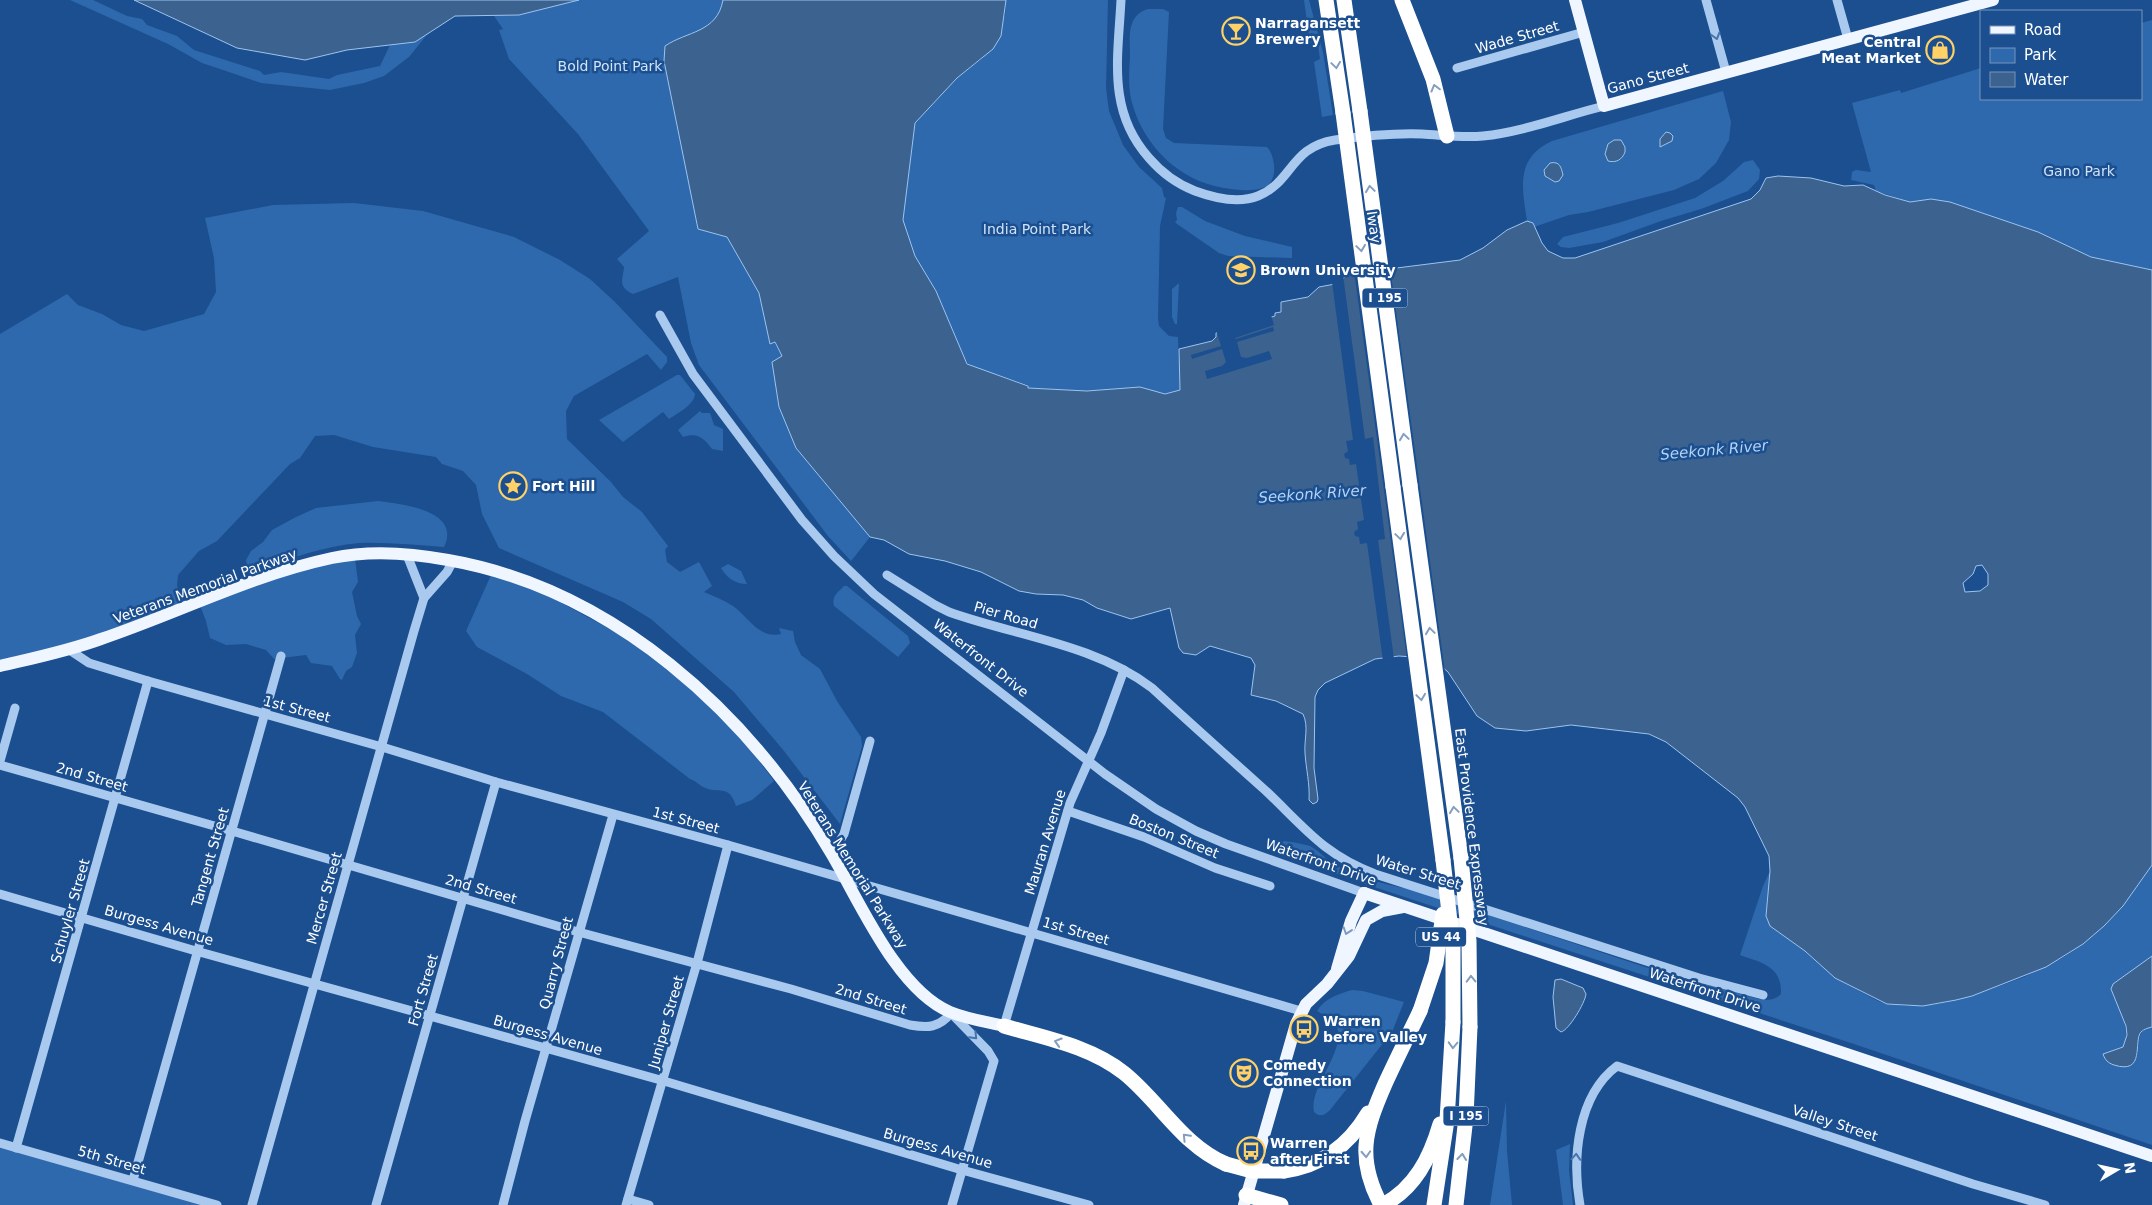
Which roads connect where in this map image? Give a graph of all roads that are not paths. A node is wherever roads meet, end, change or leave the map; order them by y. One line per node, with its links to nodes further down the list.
1 (1121, 0): 15 (street, Gano Street)
2 (1326, 0): 41 (highway, Iway / I 195, one-way to 41, bridge)
3 (1344, 0): 17 (highway, Iway / I 195, one-way to 3, bridge)
4 (1402, 0): 15 (highway, one-way to 4)
5 (1575, 0): 10 (main road)
6 (1706, 0): 13 (street, one-way to 13)
7 (1837, 0): 11 (street)
8 (1993, 0): 9 (main road, Gano Street)
9 (1968, 3): 11 (main road, Gano Street)
10 (1584, 32): 12 (street, Wade Street); 14 (main road)
11 (1848, 39): 13 (main road, Gano Street)
12 (1457, 68)
13 (1726, 72): 14 (main road, Gano Street)
14 (1604, 106): 15 (street, Gano Street)
15 (1447, 136)
16 (660, 315): 31 (street, Waterfront Drive)
17 (1410, 485): 83 (highway, East Providence Expressway / I 195, one-way to 17, bridge)
18 (407, 555): 19 (main road, Veterans Memorial Parkway); 21 (street); 22 (main road, Veterans Memorial Parkway)
19 (454, 561): 21 (street, Mercer Street); 40 (main road, Veterans Memorial Parkway)
20 (887, 575): 25 (street, Pier Road)
21 (424, 598): 30 (street, Mercer Street)
22 (68, 649): 24 (main road, Veterans Memorial Parkway); 26 (street, 1st Street)
23 (281, 656): 28 (street, Tangent Street)
24 (0, 666)
25 (1124, 670): 31 (street, Mauran Avenue); 57 (street, Water Street)
26 (148, 681): 28 (street, 1st Street); 35 (street, Schuyler Street)
27 (15, 708): 32 (street)
28 (264, 714): 30 (street, 1st Street); 38 (street, Tangent Street)
29 (870, 741): 40 (street)
30 (382, 747): 34 (street, 1st Street); 42 (street, Mercer Street)
31 (1089, 760): 36 (street, Mauran Avenue); 45 (street, Waterfront Drive)
32 (0, 761)
33 (0, 766): 35 (street, 2nd Street)
34 (496, 782): 37 (street, 1st Street); 47 (street, Fort Street)
35 (115, 798): 38 (street, 2nd Street); 49 (street, Schuyler Street)
36 (1068, 811): 44 (street, Boston Street); 52 (street, Mauran Avenue)
37 (613, 815): 39 (street, 1st Street); 51 (street, Quarry Street)
38 (232, 830): 42 (street, 2nd Street); 53 (street, Tangent Street)
39 (728, 845): 43 (street, 1st Street); 54 (street, Juniper Street)
40 (832, 854): 43 (main road, Veterans Memorial Parkway)
41 (1443, 860): 63 (highway, I 195, one-way to 63, bridge); 64 (highway, US 44, bridge)
42 (348, 865): 47 (street, 2nd Street); 56 (street, Mercer Street)
43 (844, 880): 52 (street, 1st Street); 59 (main road, Veterans Memorial Parkway)
44 (1270, 886)
45 (1364, 893): 48 (main road, Waterfront Drive); 50 (main road); 55 (main road, one-way to 55)
46 (0, 894): 49 (street, Burgess Avenue)
47 (463, 898): 51 (street, 2nd Street); 60 (street, Fort Street)
48 (1406, 907): 50 (main road); 68 (main road, Waterfront Drive)
49 (82, 917): 53 (street, Burgess Avenue); 67 (street, Schuyler Street)
50 (1363, 925): 55 (main road)
51 (579, 932): 54 (street, 2nd Street); 62 (street, Quarry Street)
52 (1032, 933): 58 (street, 1st Street); 61 (street, Mauran Avenue)
53 (196, 952): 56 (street, Burgess Avenue); 70 (street, Tangent Street)
54 (697, 963): 59 (street, 2nd Street); 65 (street, Juniper Street)
55 (1336, 971): 58 (main road)
56 (314, 983): 60 (street, Burgess Avenue); 74 (street, Mercer Street)
57 (1763, 994)
58 (1301, 1011): 71 (main road)
59 (951, 1013): 61 (main road, Veterans Memorial Parkway); 69 (street, one-way to 69)
60 (430, 1016): 62 (street, Burgess Avenue); 75 (street, Fort Street)
61 (1004, 1026): 64 (highway, one-way to 61, bridge)
62 (546, 1050): 65 (street, Burgess Avenue); 76 (street, Quarry Street)
63 (1451, 1069): 81 (highway); 82 (highway, I 195)
64 (1389, 1075): 81 (highway, US 44, one-way to 81)
65 (664, 1081): 69 (street, Burgess Avenue); 72 (street, Juniper Street)
66 (0, 1144): 67 (street, 5th Street)
67 (16, 1148): 70 (street, 5th Street)
68 (2152, 1156)
69 (962, 1170): 78 (street); 79 (street, Burgess Avenue)
70 (134, 1180): 73 (street, 5th Street)
71 (1245, 1200): 80 (highway)
72 (627, 1202): 77 (street)
73 (217, 1205)
74 (252, 1205)
75 (376, 1205)
76 (503, 1205)
77 (649, 1205)
78 (952, 1205)
79 (1089, 1205)
80 (1281, 1205)
81 (1382, 1205)
82 (1434, 1205)
83 (1456, 1205)
84 (1580, 1205): 85 (street, Valley Street, one-way to 85)
85 (2045, 1205)

